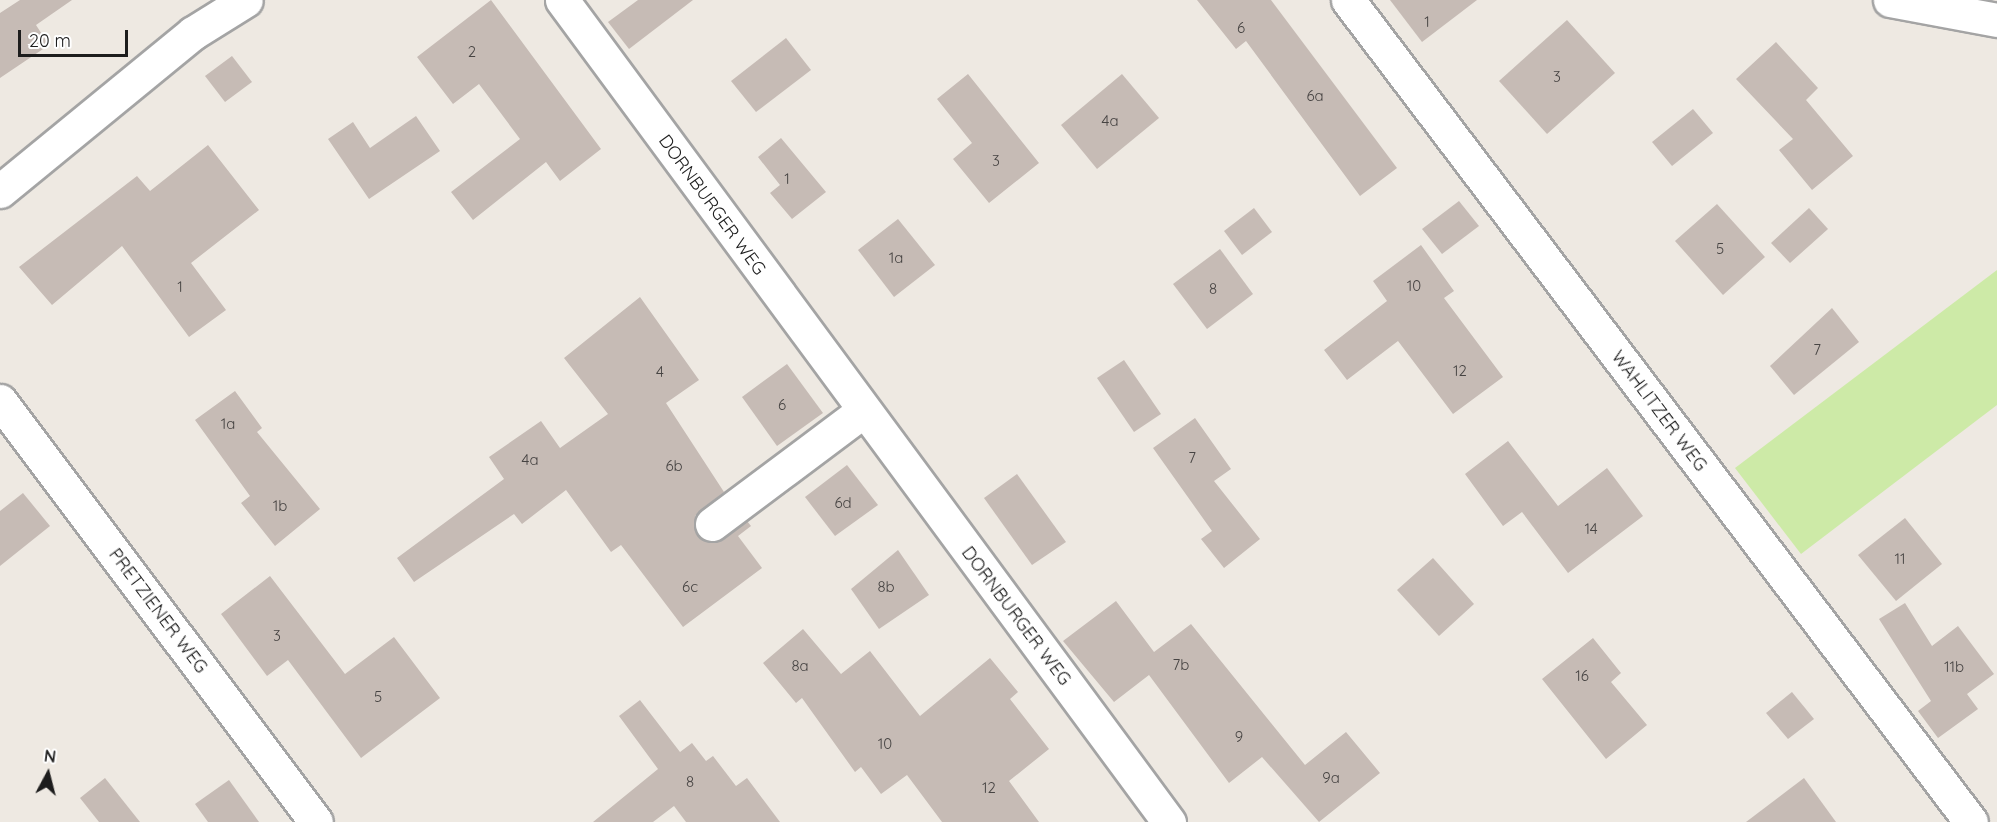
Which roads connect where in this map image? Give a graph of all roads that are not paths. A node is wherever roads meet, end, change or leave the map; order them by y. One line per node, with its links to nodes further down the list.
1 (246, 0): 6 (street)
2 (562, 0): 8 (street, DORNBURGER WEG)
3 (1348, 0): 12 (street, WAHLITZER WEG)
4 (1890, 0): 5 (street)
5 (1997, 20)
6 (0, 191)
7 (0, 400): 10 (street, PRETZIENER WEG)
8 (863, 411): 9 (street); 11 (street, DORNBURGER WEG)
9 (712, 524)
10 (316, 822)
11 (1169, 822)
12 (1971, 822)

